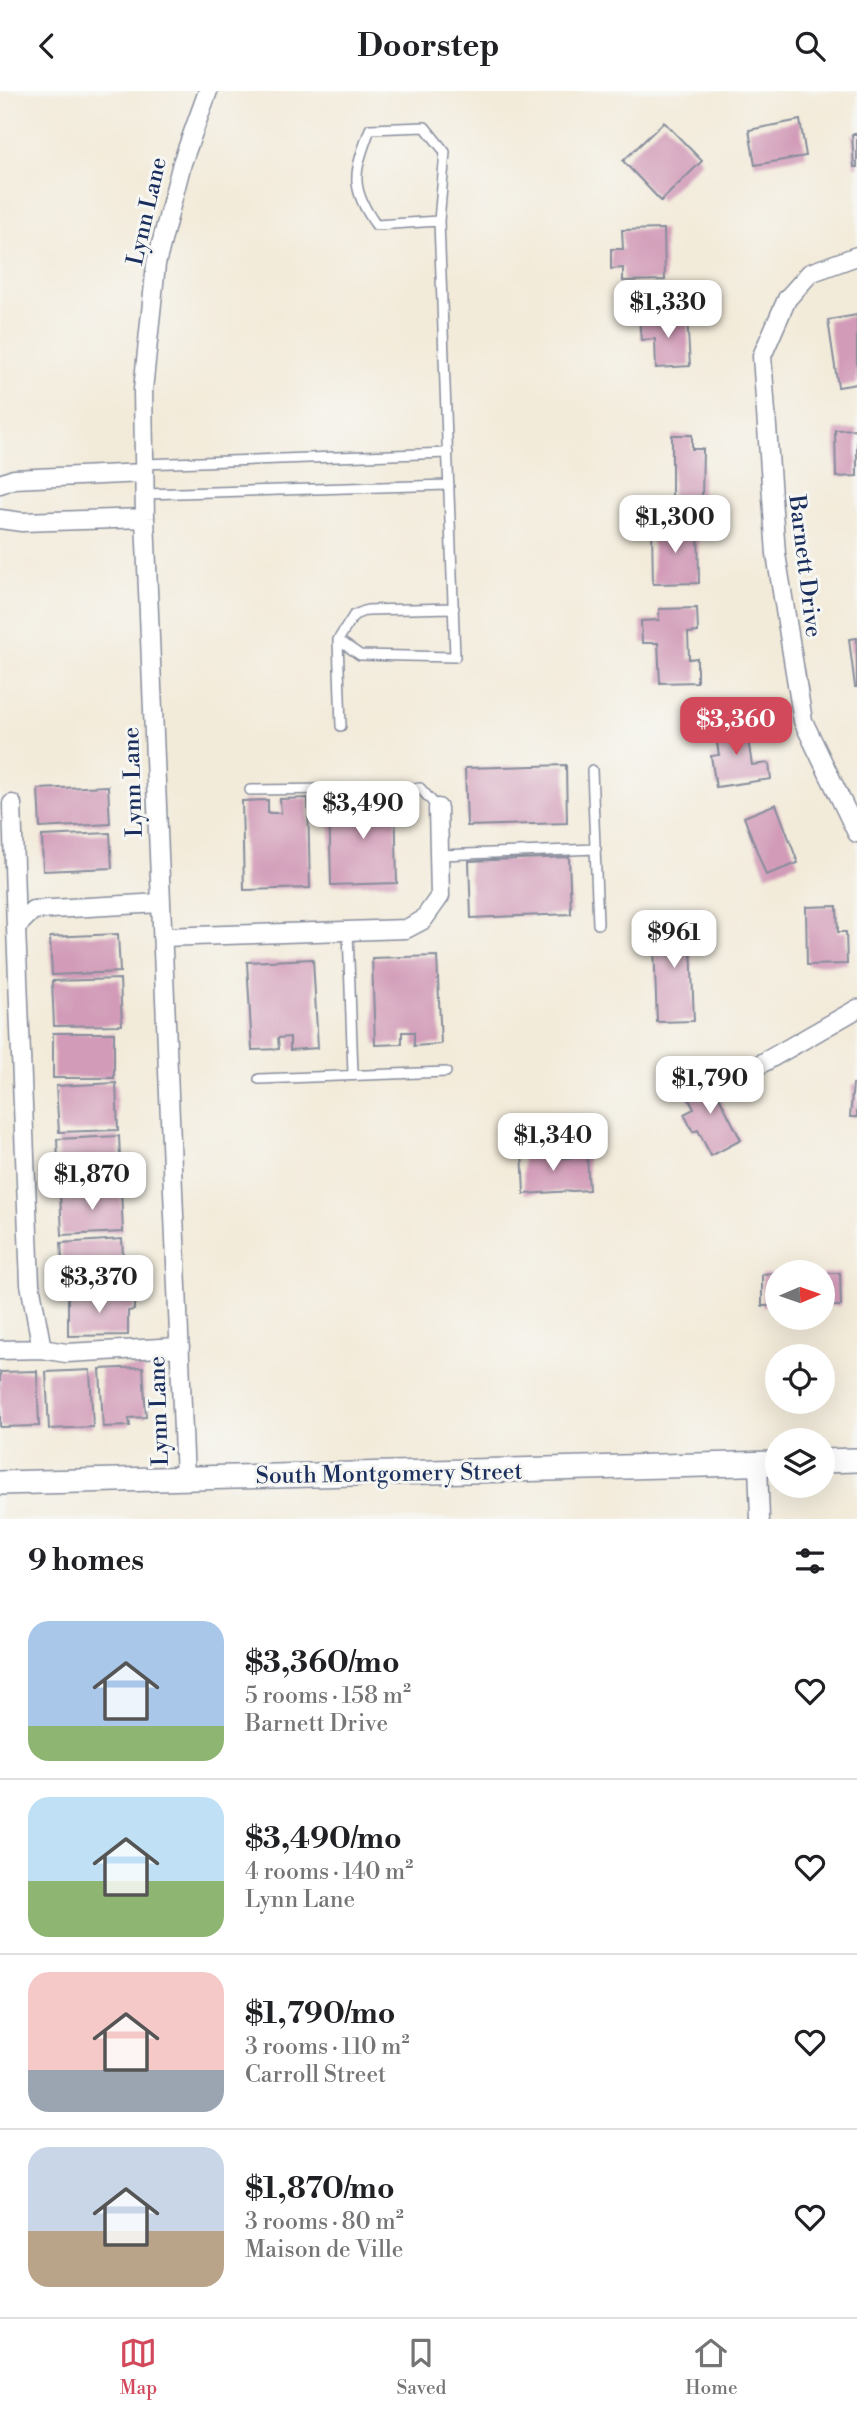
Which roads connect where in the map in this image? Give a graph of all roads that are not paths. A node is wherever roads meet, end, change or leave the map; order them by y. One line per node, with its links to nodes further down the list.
1 (208, 91): 5 (street, Lynn Lane)
2 (439, 221): 2 (lane); 4 (lane)
3 (857, 256): 18 (street, Barnett Drive)
4 (448, 453): 5 (lane); 7 (lane)
5 (144, 469): 6 (street); 8 (street, Lynn Lane)
6 (0, 484)
7 (449, 485): 8 (lane); 11 (lane)
8 (145, 494): 9 (street, Lynn Lane)
9 (145, 518): 10 (street); 21 (street, Lynn Lane)
10 (0, 519)
11 (454, 608): 12 (lane); 12 (lane)
12 (338, 640): 13 (lane)
13 (341, 726)
14 (592, 770): 19 (lane)
15 (250, 790): 17 (lane)
16 (12, 804): 23 (street)
17 (438, 808): 20 (street)
18 (857, 832)
19 (596, 849): 20 (lane); 22 (lane)
20 (441, 855): 24 (street)
21 (161, 903): 23 (street); 25 (street, Lynn Lane)
22 (598, 925)
23 (16, 927): 32 (street)
24 (348, 931): 25 (street); 29 (lane)
25 (163, 936): 31 (street, Lynn Lane)
26 (857, 1009): 28 (street)
27 (446, 1072): 29 (lane)
28 (747, 1072)
29 (353, 1074): 30 (lane)
30 (259, 1079)
31 (180, 1347): 32 (street); 37 (street, Lynn Lane)
32 (42, 1349): 33 (street)
33 (0, 1350)
34 (857, 1460): 35 (street)
35 (835, 1461)
36 (765, 1464): 37 (street, South Montgomery Street)
37 (185, 1479): 39 (street, South Montgomery Street)
38 (765, 1480): 40 (street)
39 (0, 1483)
40 (760, 1519)

